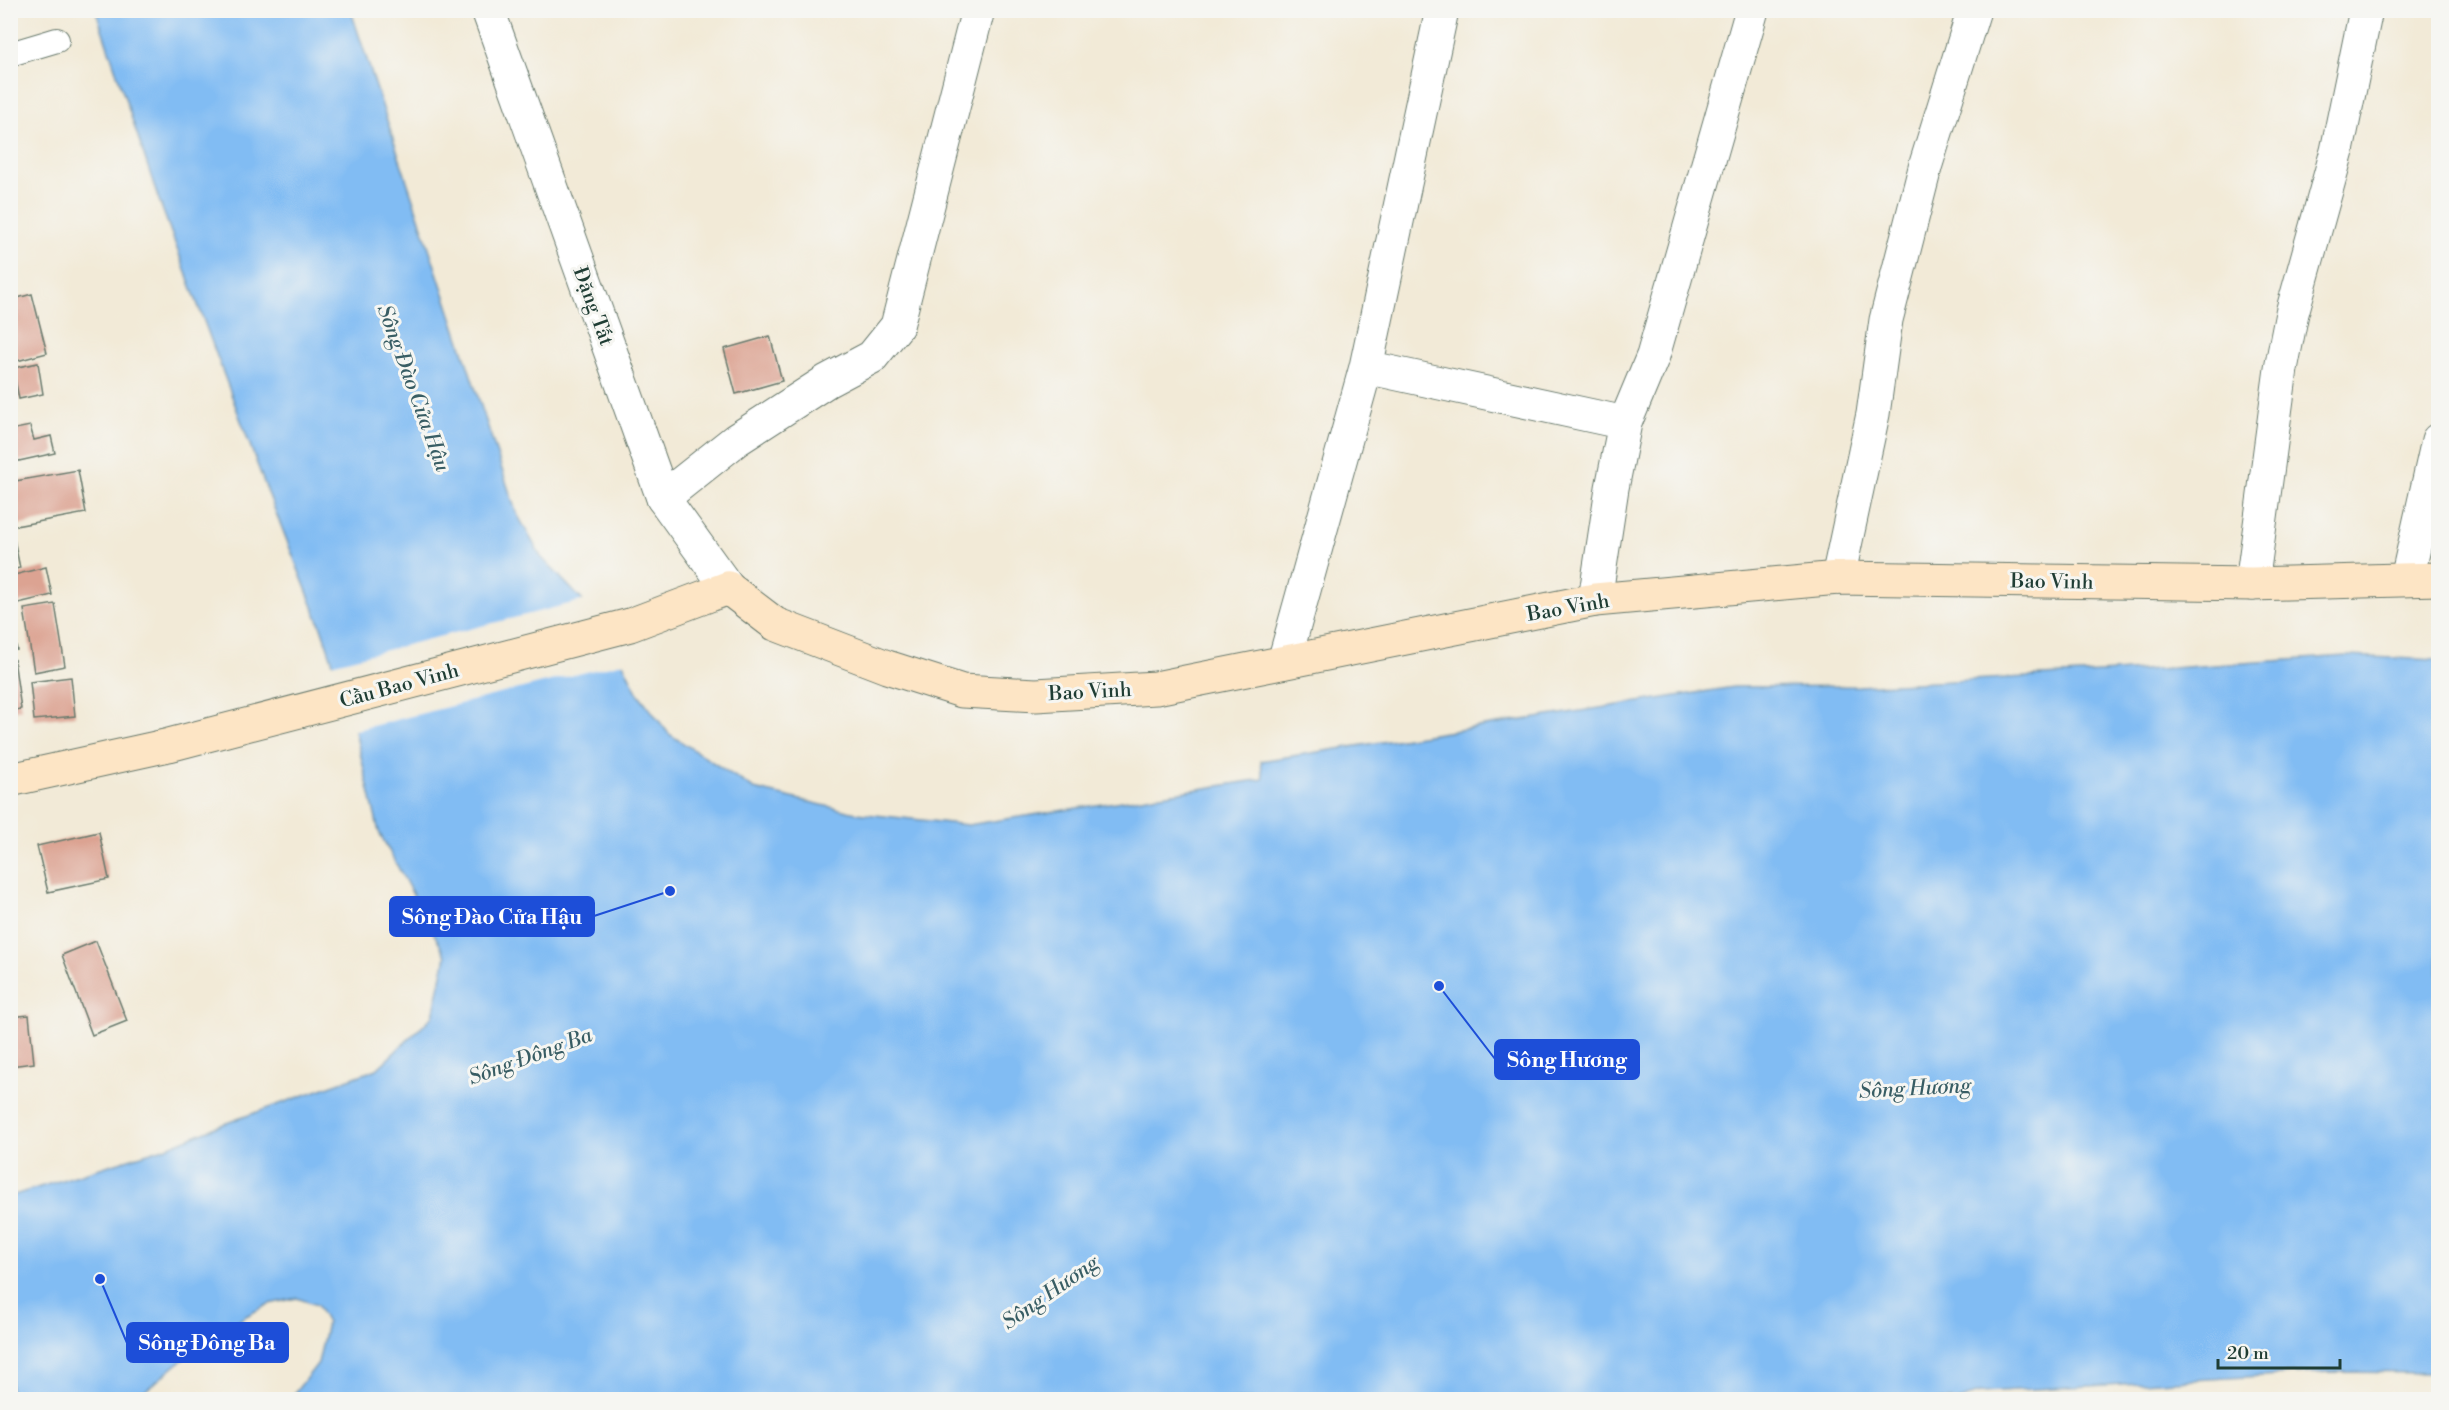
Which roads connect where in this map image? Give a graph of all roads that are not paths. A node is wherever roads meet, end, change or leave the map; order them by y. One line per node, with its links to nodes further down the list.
1 (488, 10): 12 (street, Đặng Tất)
2 (978, 10): 12 (street)
3 (1442, 10): 9 (street)
4 (1752, 10): 10 (street)
5 (1974, 10): 13 (street)
6 (2366, 10): 15 (street)
7 (57, 40): 8 (lane)
8 (10, 54)
9 (1366, 367): 10 (street); 18 (street)
10 (1626, 423): 17 (street)
11 (2439, 440): 14 (street)
12 (663, 498): 16 (street, Đặng Tất)
13 (1838, 578): 15 (main road, Bao Vinh); 17 (main road, Bao Vinh)
14 (2423, 579): 15 (main road, Bao Vinh)
15 (2252, 584)
16 (728, 588): 18 (main road, Bao Vinh); 19 (main road, Cầu Bao Vinh)
17 (1595, 600): 18 (main road, Bao Vinh)
18 (1284, 662)
19 (10, 780)

